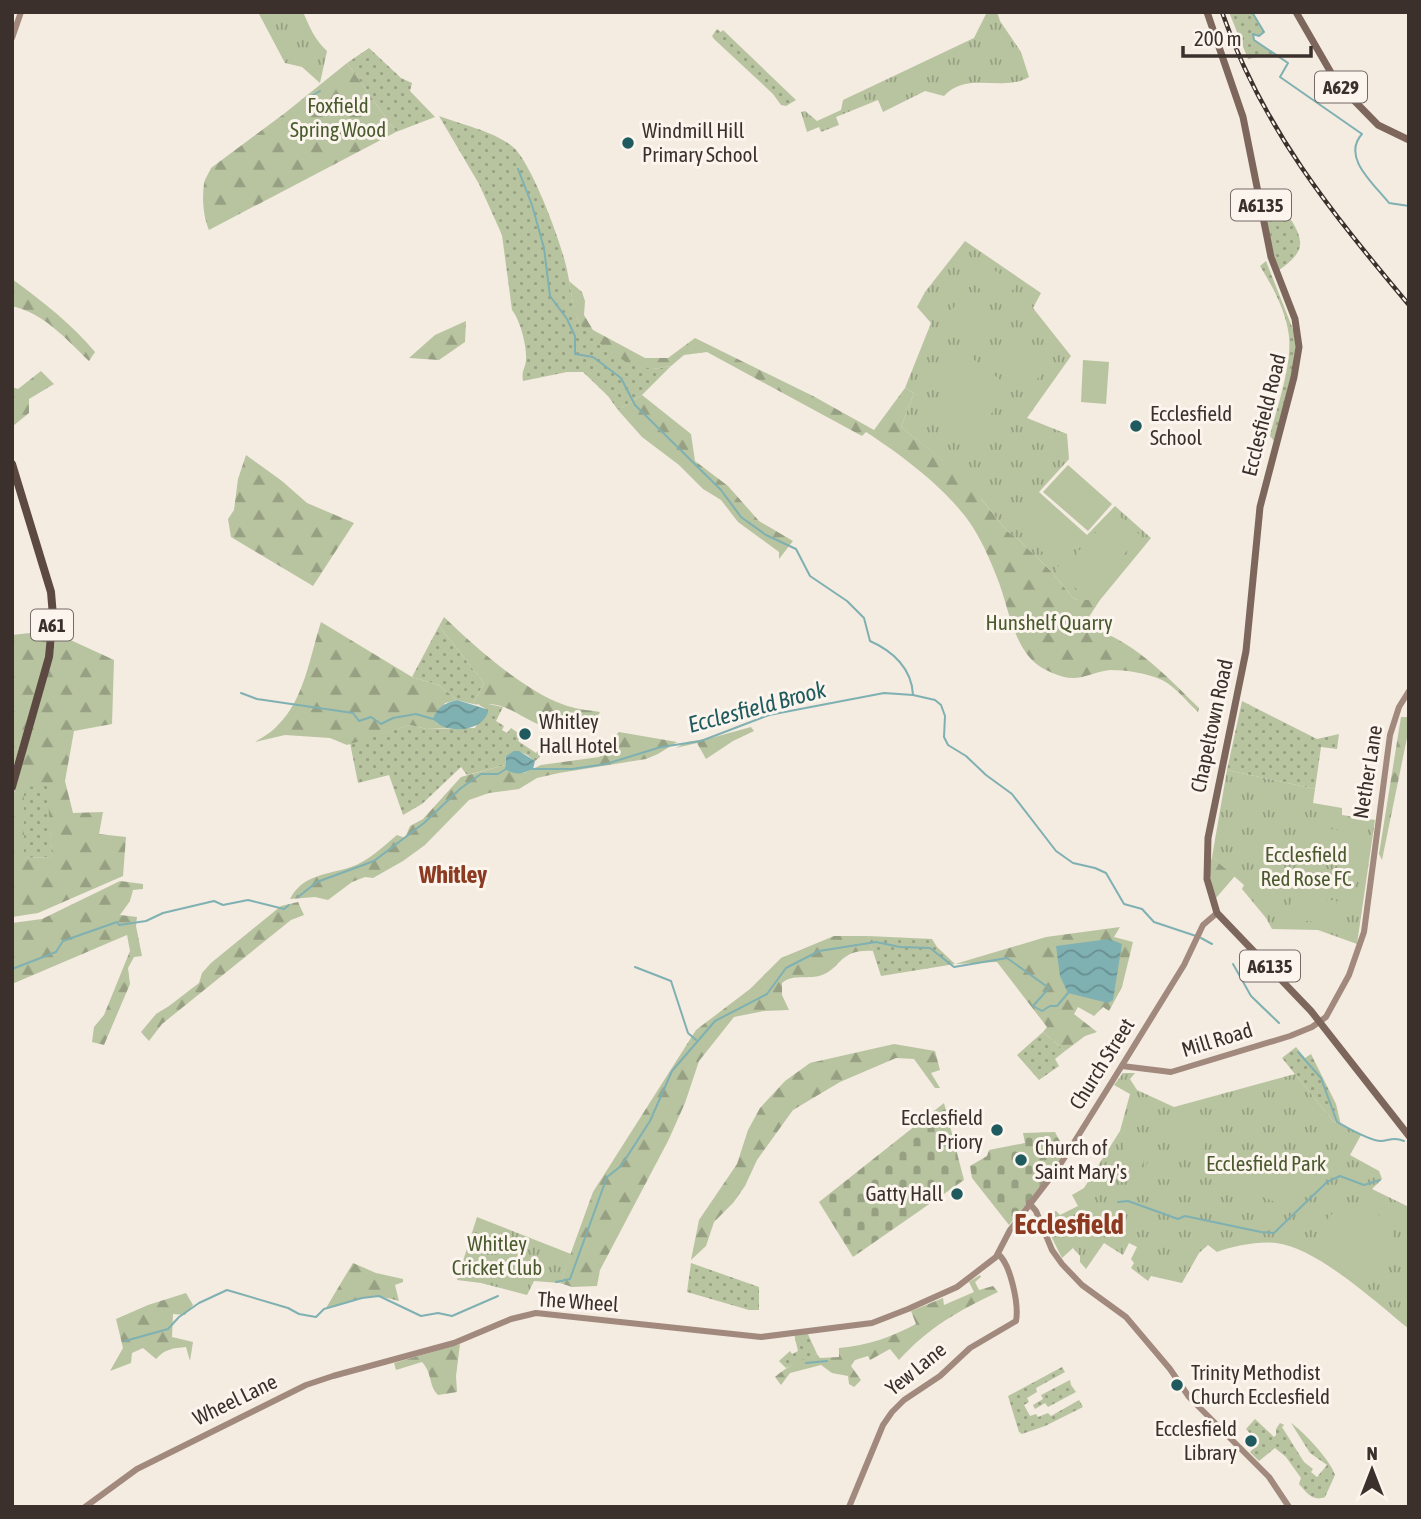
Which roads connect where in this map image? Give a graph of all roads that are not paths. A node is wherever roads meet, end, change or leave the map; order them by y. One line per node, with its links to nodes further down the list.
1 (21, 12): 4 (street)
2 (1207, 12): 7 (main road, Ecclesfield Road / A6135)
3 (1296, 12): 5 (main road, A629)
4 (12, 38)
5 (1409, 140)
6 (12, 464): 9 (highway, A61)
7 (1255, 546): 10 (main road, Chapeltown Road / A6135)
8 (1409, 691): 11 (street, Nether Lane)
9 (12, 787)
10 (1217, 913): 11 (main road, A6135); 12 (street, Church Street)
11 (1320, 1022): 12 (street, Mill Road); 13 (main road, A6135)
12 (1122, 1066): 14 (street, Church Street)
13 (1409, 1136)
14 (1029, 1203): 15 (street, Church Street); 19 (street)
15 (998, 1254): 16 (street, The Wheel); 18 (street, Yew Lane)
16 (414, 1354): 17 (street, Wheel Lane)
17 (85, 1507)
18 (849, 1507)
19 (1289, 1507)

